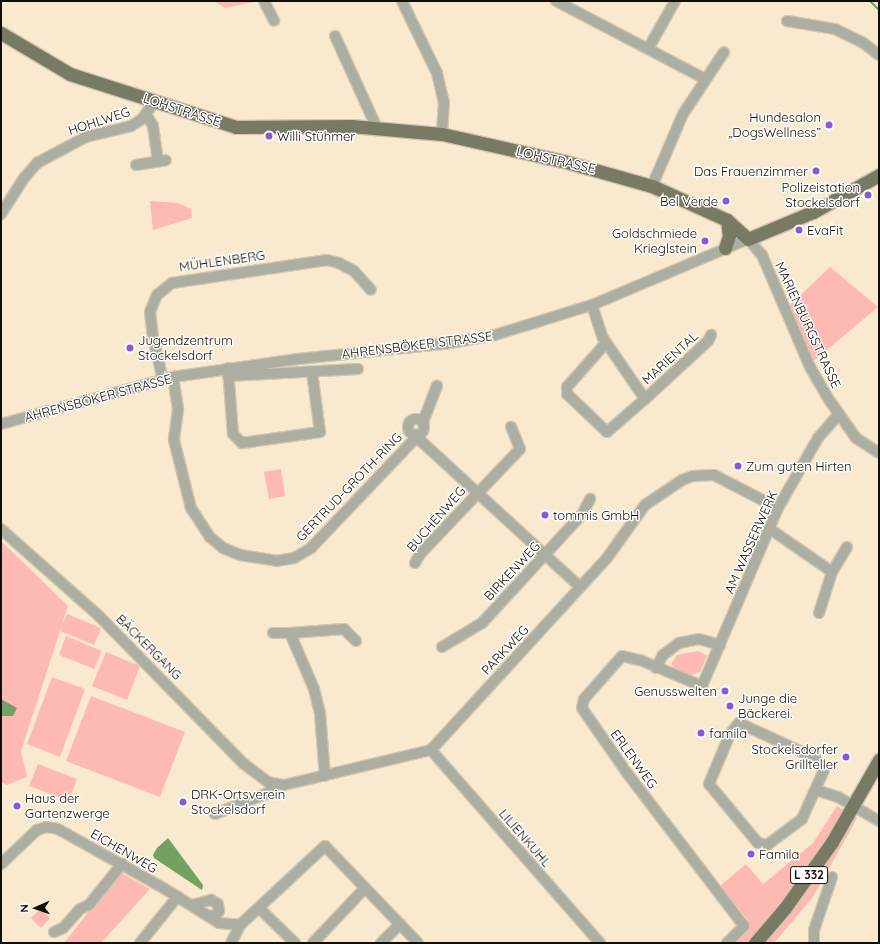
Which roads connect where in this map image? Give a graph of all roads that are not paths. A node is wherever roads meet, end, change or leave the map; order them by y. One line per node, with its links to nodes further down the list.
1 (264, 1): 7 (street)
2 (402, 1): 17 (street)
3 (556, 1): 5 (street)
4 (675, 1): 10 (street)
5 (572, 5): 10 (street)
6 (787, 20): 12 (street)
7 (274, 21)
8 (1, 33): 14 (main road, LOHSTRASSE)
9 (335, 36): 16 (street)
10 (648, 49): 13 (street)
11 (724, 52): 13 (street)
12 (879, 55)
13 (705, 80): 20 (street)
14 (155, 101): 15 (street, HOHLWEG); 16 (main road, LOHSTRASSE)
15 (146, 114): 18 (street); 21 (street, HOHLWEG)
16 (377, 128): 17 (main road, LOHSTRASSE)
17 (442, 134): 20 (main road, LOHSTRASSE)
18 (136, 165)
19 (879, 175): 23 (main road, AHRENSBÖKER STRASSE)
20 (652, 186): 22 (main road, LOHSTRASSE)
21 (1, 214)
22 (726, 220): 23 (main road, LOHSTRASSE); 24 (main road)
23 (748, 239): 24 (street, AHRENSBÖKER STRASSE); 36 (street, MARIENBURGSTRASSE)
24 (726, 248): 26 (street, AHRENSBÖKER STRASSE)
25 (371, 290): 33 (street, MÜHLENBERG)
26 (592, 305): 28 (street, MARIENTAL); 30 (street, AHRENSBÖKER STRASSE)
27 (711, 335): 35 (street, MARIENTAL)
28 (606, 344): 35 (street, MARIENTAL); 35 (street, MARIENTAL)
29 (358, 369): 31 (street, AHRENSBÖKER STRASSE)
30 (228, 372): 31 (street, AHRENSBÖKER STRASSE); 31 (street); 32 (street, AHRENSBÖKER STRASSE)
31 (312, 372)
32 (173, 377): 33 (street, AHRENSBÖKER STRASSE); 40 (street, GERTRUD-GROTH-RING)
33 (163, 380): 38 (street, AHRENSBÖKER STRASSE)
34 (437, 386): 37 (street, GERTRUD-GROTH-RING)
35 (645, 399)
36 (839, 414): 41 (street, MARIENBURGSTRASSE); 44 (street, AM WASSERWERK)
37 (423, 422): 40 (street, GERTRUD-GROTH-RING); 40 (street, GERTRUD-GROTH-RING)
38 (1, 424)
39 (511, 427): 42 (street, BUCHENWEG)
40 (416, 435): 42 (street, GERTRUD-GROTH-RING)
41 (879, 453)
42 (477, 492): 48 (street, BUCHENWEG); 49 (street, BUCHENWEG)
43 (590, 499): 48 (street, BIRKENWEG)
44 (778, 508): 46 (street, AM WASSERWERK); 51 (street, PARKWEG)
45 (1, 529): 63 (street, BÄCKERGANG)
46 (770, 529): 50 (street); 56 (street, AM WASSERWERK)
47 (847, 547): 50 (street)
48 (545, 555): 51 (street, BUCHENWEG); 57 (street, BIRKENWEG)
49 (415, 563)
50 (832, 572): 52 (street)
51 (580, 587): 60 (street, PARKWEG)
52 (819, 612)
53 (273, 633): 54 (street)
54 (290, 633): 55 (street); 62 (street)
55 (356, 641)
56 (720, 645): 58 (street); 59 (street, AM WASSERWERK)
57 (442, 647)
58 (656, 668): 59 (street, ERLENWEG); 86 (street, ERLENWEG)
59 (702, 686)
60 (431, 750): 62 (street); 85 (street, LILIENKUHL)
61 (879, 760): 65 (main road, L 332)
62 (325, 776): 63 (street)
63 (276, 784): 66 (street)
64 (816, 790): 64 (street); 65 (street)
65 (854, 806): 67 (street); 87 (main road, L 332)
66 (215, 814)
67 (879, 821)
68 (1, 864): 69 (street, EICHENWEG)
69 (122, 864): 72 (street, EICHENWEG); 78 (street)
70 (832, 877): 88 (street)
71 (365, 888): 74 (street); 76 (street); 82 (street)
72 (178, 896): 73 (street, EICHENWEG); 79 (street)
73 (192, 905): 75 (street, EICHENWEG); 75 (street)
74 (259, 908): 77 (street); 81 (street)
75 (209, 916): 77 (street, EICHENWEG)
76 (400, 924): 83 (street); 84 (street)
77 (240, 925): 80 (street)
78 (54, 932)
79 (140, 943)
80 (231, 943)
81 (295, 943)
82 (313, 943)
83 (381, 943)
84 (418, 943)
85 (600, 943)
86 (727, 943)
87 (755, 943)
88 (814, 943)

